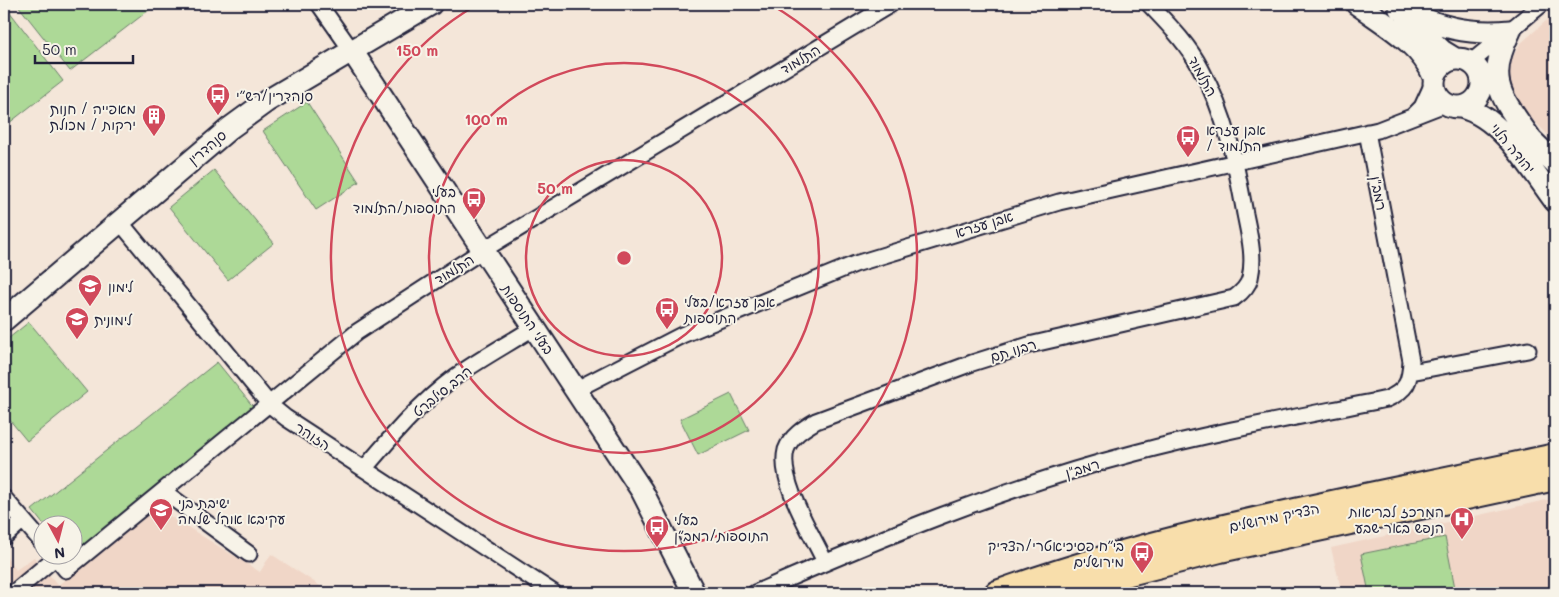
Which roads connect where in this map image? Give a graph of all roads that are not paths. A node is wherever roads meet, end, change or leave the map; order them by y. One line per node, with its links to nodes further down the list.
1 (319, 4): 9 (street)
2 (431, 4): 9 (street, סנהדרין)
3 (891, 4): 21 (street, התלמוד)
4 (1149, 4): 17 (street, התלמוד)
5 (1357, 4): 11 (street)
6 (1542, 4): 8 (street)
7 (1397, 6): 8 (street); 10 (street)
8 (1510, 30): 10 (street); 16 (street)
9 (352, 51): 20 (street, סנהדרין); 21 (street, בעלי התוספות)
10 (1463, 61): 11 (street); 12 (street)
11 (1434, 80): 13 (street); 14 (street)
12 (1482, 84): 13 (street); 16 (street, יהודה הלוי)
13 (1453, 106): 14 (street, אבן עזרא); 19 (street, יהודה הלוי)
14 (1411, 118): 15 (street, אבן עזרא)
15 (1367, 132): 17 (street, אבן עזרא); 25 (street, רמב"ן)
16 (1530, 138): 18 (street, יהודה הלוי)
17 (1235, 160): 26 (street, אבן עזרא); 38 (street, רבנו תם)
18 (1555, 164)
19 (1555, 201)
20 (120, 222): 22 (street, סנהדרין); 27 (street, הזוהר)
21 (483, 250): 23 (street, בעלי התוספות); 27 (street, התלמוד)
22 (4, 320)
23 (533, 328): 26 (street, בעלי התוספות); 29 (street, הרב סילברט)
24 (1528, 350): 25 (street)
25 (1411, 372): 38 (street, רמב"ן)
26 (577, 389): 44 (street, בעלי התוספות)
27 (270, 405): 29 (street, הזוהר); 31 (street, התלמוד)
28 (1555, 456): 46 (main road, הצדיק מירושלים)
29 (364, 470): 43 (street, הזוהר)
30 (1555, 478): 47 (main road, הצדיק מירושלים)
31 (164, 491): 36 (street); 37 (street, התלמוד)
32 (4, 498): 33 (street)
33 (23, 520): 34 (street); 35 (street)
34 (32, 530)
35 (4, 537)
36 (249, 554)
37 (82, 557)
38 (825, 562): 45 (street, רמב"ן)
39 (45, 564): 42 (street)
40 (61, 564): 41 (street, התלמוד)
41 (73, 564)
42 (12, 593)
43 (554, 593)
44 (694, 593)
45 (755, 593)
46 (997, 593)
47 (1061, 593)

